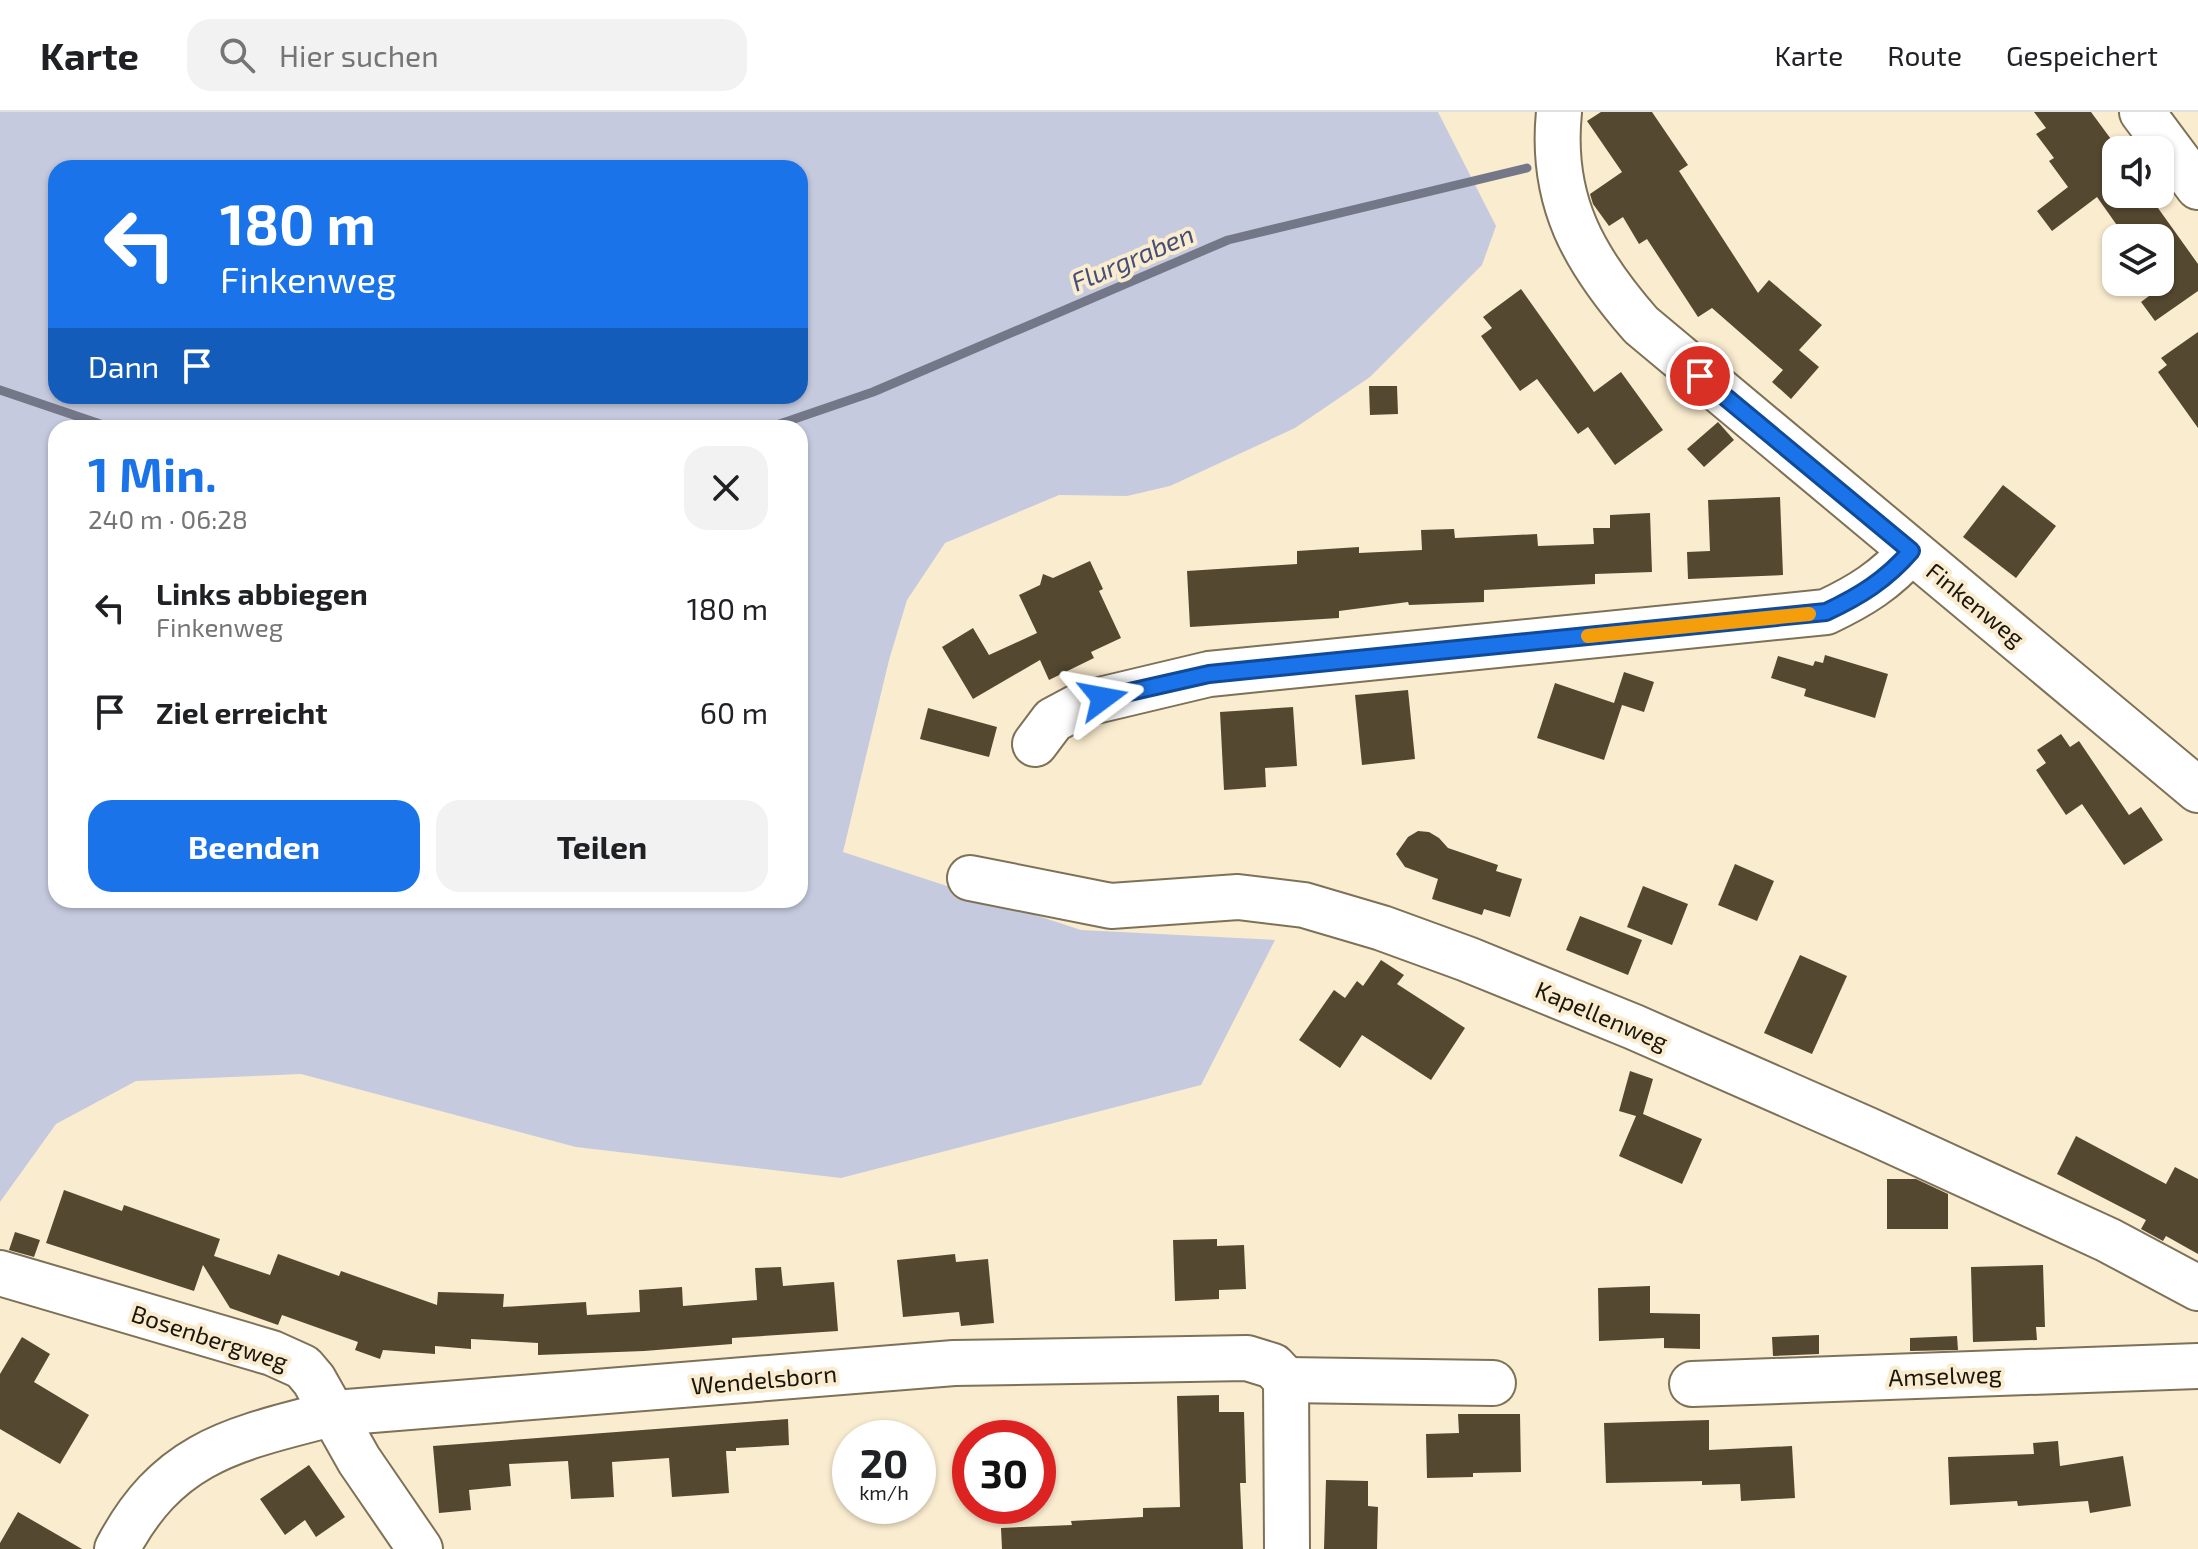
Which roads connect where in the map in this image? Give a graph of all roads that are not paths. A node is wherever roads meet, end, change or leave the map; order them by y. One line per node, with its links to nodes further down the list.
1 (1559, 112): 4 (street, Finkenweg)
2 (2142, 112): 3 (street)
3 (2198, 187)
4 (1911, 551): 5 (street); 6 (street, Finkenweg)
5 (1035, 744)
6 (2198, 790)
7 (970, 878): 9 (street, Kapellenweg)
8 (0, 1273): 14 (street, Bosenbergweg)
9 (2198, 1288)
10 (2198, 1366): 13 (street, Amselweg)
11 (1286, 1380): 12 (street); 14 (street, Wendelsborn); 17 (street)
12 (1493, 1383)
13 (1692, 1384)
14 (335, 1413): 15 (street, Wendelsborn); 16 (street, Bosenbergweg)
15 (117, 1549)
16 (420, 1549)
17 (1287, 1549)

